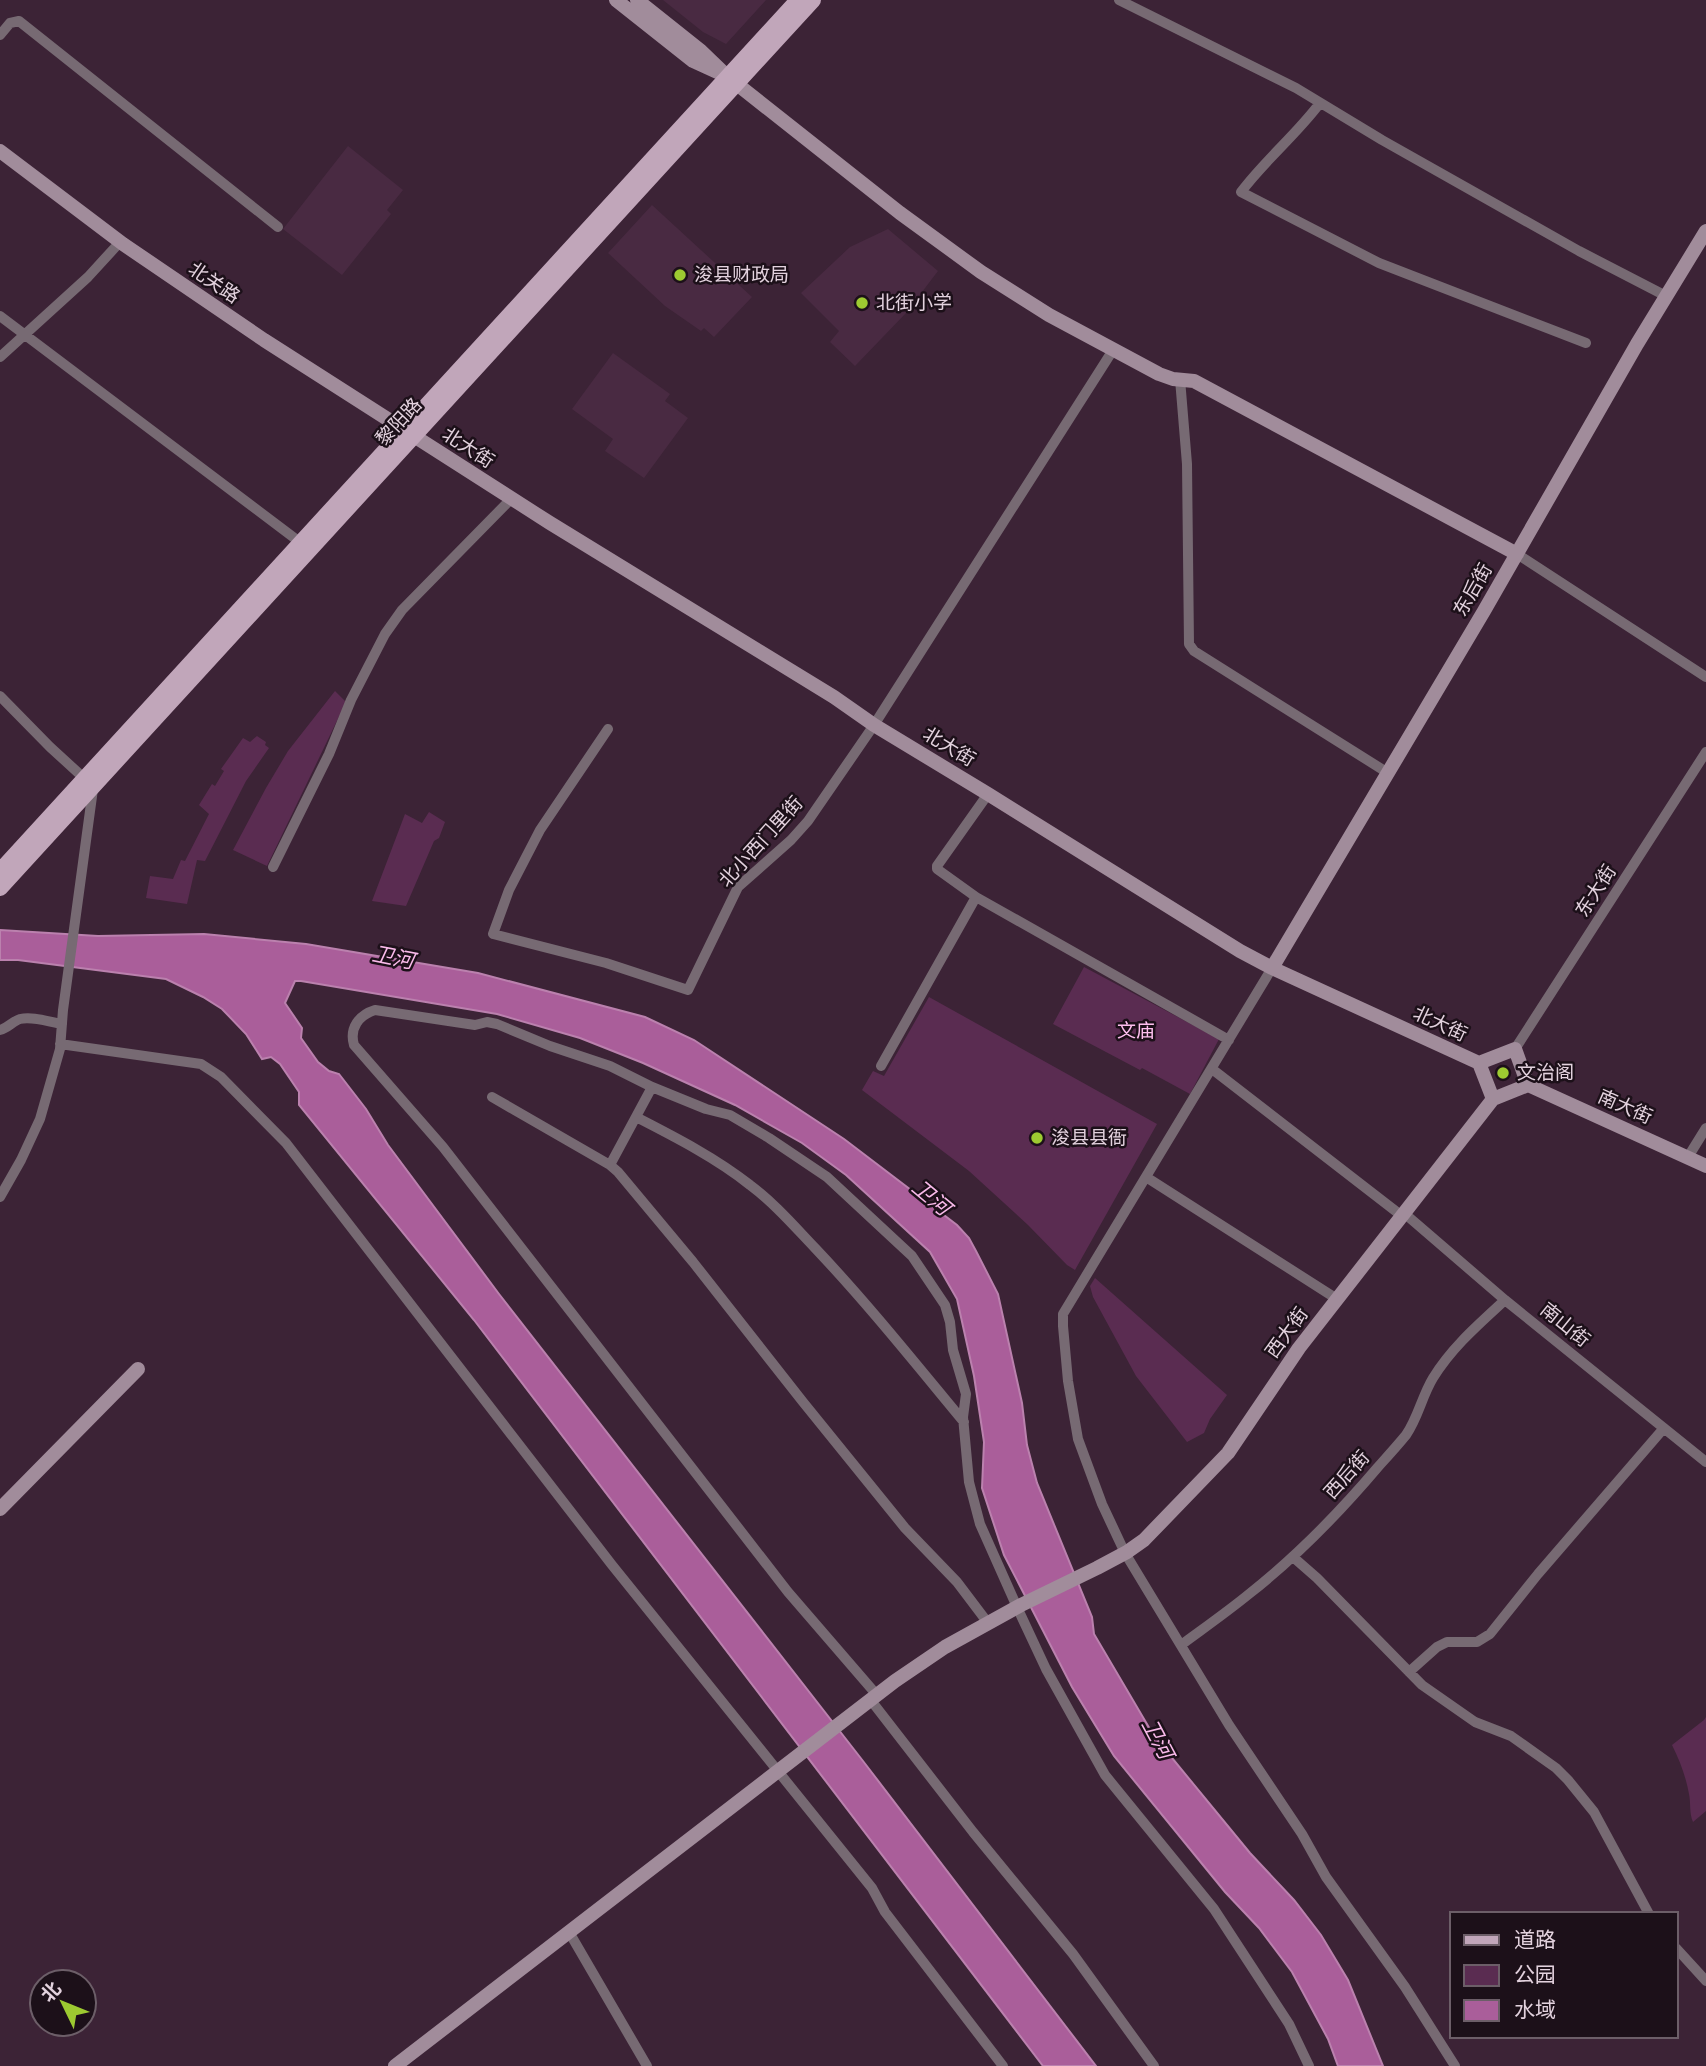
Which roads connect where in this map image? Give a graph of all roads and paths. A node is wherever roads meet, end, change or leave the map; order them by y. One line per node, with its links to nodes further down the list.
1 (616, 0): 7 (street)
2 (637, 0): 7 (street)
3 (798, 0): 7 (main road, 黎阳路)
4 (813, 0): 7 (main road, 黎阳路)
5 (1119, 0): 8 (street)
6 (0, 35): 10 (street)
7 (732, 80): 17 (street); 20 (main road, 黎阳路)
8 (1320, 103): 13 (street); 16 (street)
9 (0, 151): 12 (street, 北关路)
10 (278, 227)
11 (1706, 231): 13 (street, 东后街)
12 (120, 242): 15 (street); 20 (street, 北关路)
13 (1666, 296): 23 (street, 东后街)
14 (0, 316): 15 (street)
15 (24, 336): 18 (street); 22 (street)
16 (1586, 343)
17 (1114, 350): 19 (street); 26 (street, 北小西门里街)
18 (0, 357)
19 (1180, 379): 23 (street); 29 (street)
20 (409, 433): 21 (street, 北大街); 22 (main road, 黎阳路); 30 (main road, 黎阳路)
21 (511, 499): 26 (street, 北大街); 33 (street)
22 (300, 543): 30 (main road, 黎阳路)
23 (1517, 554): 24 (street); 29 (street, 东后街)
24 (1706, 677)
25 (0, 696): 30 (street)
26 (874, 725): 27 (street, 北小西门里街); 31 (street, 北大街)
27 (608, 729)
28 (1706, 752): 41 (street, 东大街)
29 (1388, 773): 36 (street, 东后街)
30 (89, 782): 32 (main road, 黎阳路); 37 (street)
31 (989, 794): 35 (street); 36 (street, 北大街)
32 (7, 863): 34 (main road, 黎阳路)
33 (273, 867)
34 (0, 888)
35 (976, 897): 39 (street); 43 (street)
36 (1272, 968): 39 (street); 42 (street, 北大街)
37 (62, 1024): 38 (street); 40 (street)
38 (0, 1030)
39 (1229, 1040): 44 (street)
40 (60, 1044): 55 (street); 71 (street)
41 (1515, 1049): 42 (street); 45 (street)
42 (1479, 1063): 48 (street)
43 (881, 1066)
44 (1212, 1069): 54 (street); 56 (street, 南山街)
45 (1528, 1085): 48 (street); 51 (street, 南大街)
46 (652, 1087): 49 (street); 60 (street); 70 (street)
47 (492, 1097): 52 (street)
48 (1493, 1099): 56 (street, 西大街)
49 (636, 1116): 52 (street); 60 (street)
50 (1706, 1128): 51 (street)
51 (1688, 1157): 53 (street, 南大街)
52 (610, 1165): 67 (street)
53 (1706, 1166)
54 (1146, 1177): 57 (street); 64 (street)
55 (0, 1197)
56 (1403, 1214): 57 (street, 西大街); 58 (street, 南山街)
57 (1337, 1299): 64 (street, 西大街)
58 (1505, 1300): 61 (street, 南山街); 65 (street, 西后街)
59 (138, 1369): 63 (street)
60 (964, 1422): 66 (street)
61 (1664, 1428): 62 (street, 南山街); 69 (street)
62 (1706, 1462)
63 (0, 1509)
64 (1125, 1553): 66 (street, 西大街); 68 (street)
65 (1293, 1557): 68 (street, 西后街); 69 (street)
66 (1019, 1606): 67 (street, 西大街); 80 (street)
67 (988, 1623): 70 (street, 西大街)
68 (1181, 1645): 81 (street)
69 (1409, 1672): 72 (street)
70 (875, 1699): 71 (street, 西大街); 79 (street)
71 (783, 1767): 73 (street, 西大街); 78 (street)
72 (1648, 1912)
73 (569, 1932): 76 (street, 西大街); 77 (street)
74 (1678, 1950): 75 (street)
75 (1706, 1982)
76 (395, 2066)
77 (647, 2066)
78 (1003, 2066)
79 (1154, 2066)
80 (1309, 2066)
81 (1455, 2066)

